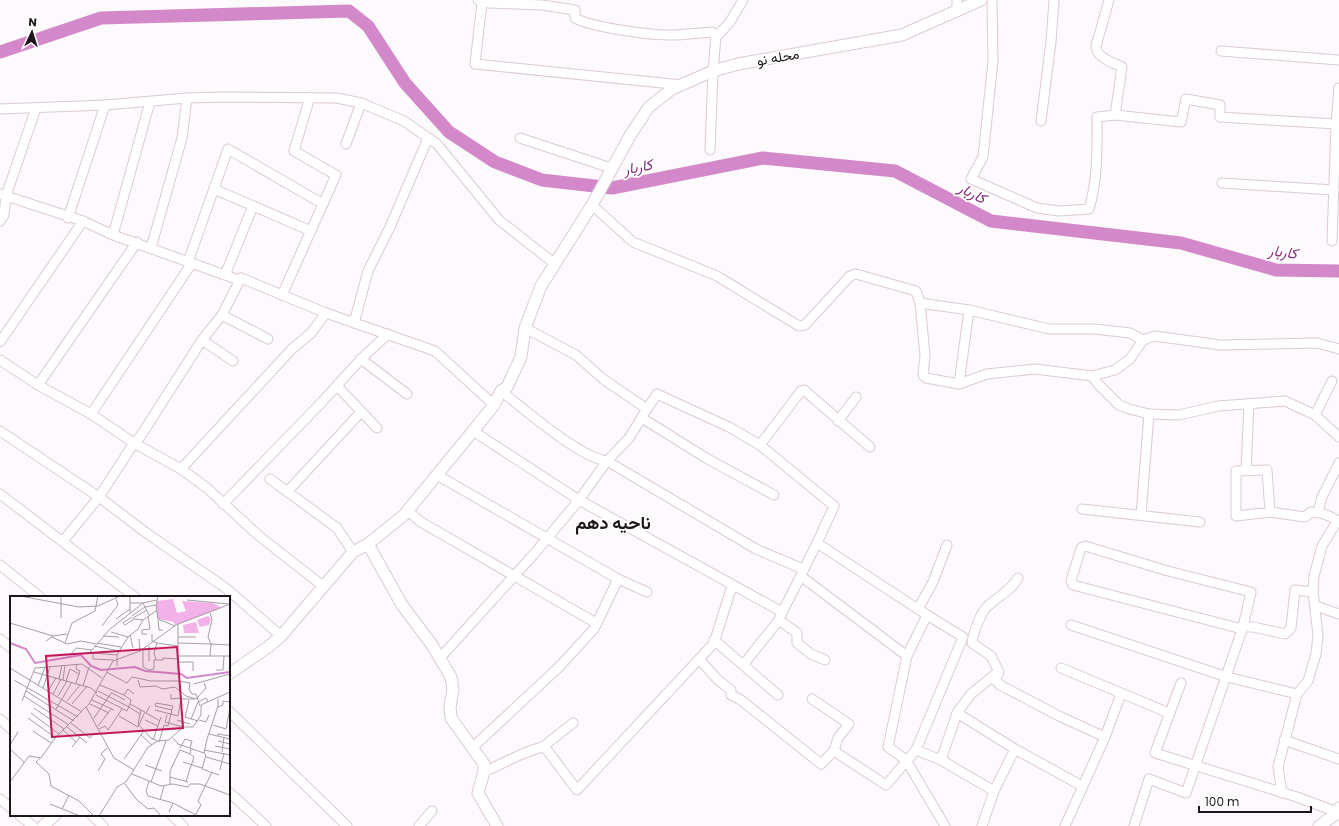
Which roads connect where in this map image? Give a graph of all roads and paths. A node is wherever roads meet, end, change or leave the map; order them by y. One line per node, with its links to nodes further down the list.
1 (743, 0): 9 (street)
2 (957, 0): 8 (street)
3 (982, 0): 8 (street, محله نو)
4 (992, 0): 23 (street)
5 (1054, 0): 24 (street)
6 (1109, 0): 23 (street)
7 (480, 1): 9 (street); 13 (street)
8 (957, 12): 12 (street, محله نو)
9 (716, 37): 12 (street)
10 (1222, 51): 11 (street)
11 (1339, 60)
12 (713, 71): 13 (street, محله نو); 29 (street)
13 (682, 84): 31 (street, محله نو)
14 (1339, 88): 15 (street)
15 (1339, 93): 25 (street)
16 (310, 97): 17 (street); 19 (street); 37 (street)
17 (187, 98): 18 (street); 46 (street)
18 (150, 102): 20 (street); 43 (street)
19 (361, 103): 26 (street); 28 (street)
20 (105, 105): 21 (street); 39 (street)
21 (36, 108): 22 (street); 35 (street)
22 (0, 109)
23 (1115, 115): 25 (street)
24 (1041, 121)
25 (1336, 124): 30 (street)
26 (428, 138): 48 (street); 56 (street)
27 (520, 138): 31 (street)
28 (346, 144)
29 (710, 150)
30 (1337, 150): 34 (street)
31 (611, 168): 36 (street, محله نو)
32 (1222, 183): 34 (street)
33 (214, 189): 37 (street); 38 (street); 47 (street)
34 (1334, 190): 44 (street)
35 (3, 195): 39 (street); 40 (street)
36 (593, 203): 48 (street, محله نو); 52 (street)
37 (323, 204): 42 (street)
38 (253, 206): 42 (street); 49 (street)
39 (68, 218): 41 (street)
40 (0, 221)
41 (83, 221): 43 (street); 62 (street)
42 (311, 231): 51 (street)
43 (113, 235): 45 (street)
44 (1332, 241)
45 (137, 242): 46 (street); 70 (street)
46 (150, 248): 47 (street)
47 (190, 263): 49 (street); 79 (street)
48 (555, 264): 57 (street, محله نو)
49 (225, 275): 50 (street)
50 (242, 278): 51 (street); 55 (street)
51 (282, 295): 54 (street)
52 (920, 303): 53 (street); 69 (street)
53 (969, 310): 61 (street); 69 (street)
54 (326, 313): 56 (street); 92 (street)
55 (222, 315): 59 (street); 60 (street)
56 (354, 323): 58 (street)
57 (524, 328): 72 (street, محله نو); 78 (street)
58 (388, 334): 64 (street); 76 (street)
59 (268, 339)
60 (202, 340): 66 (street); 87 (street)
61 (1143, 340): 63 (street); 67 (street)
62 (0, 342)
63 (1339, 349)
64 (361, 359): 71 (street); 73 (street)
65 (0, 360): 70 (street)
66 (233, 361)
67 (1092, 376): 69 (street); 80 (street)
68 (1332, 381): 81 (street)
69 (959, 384)
70 (38, 385): 79 (street)
71 (337, 386): 77 (street); 101 (street)
72 (501, 391): 76 (street, محله نو); 90 (street)
73 (407, 394)
74 (856, 397): 82 (street)
75 (1249, 404): 80 (street); 81 (street); 93 (street)
76 (494, 405): 85 (street, محله نو)
77 (361, 412): 83 (street); 96 (street)
78 (644, 413): 88 (street); 90 (street); 98 (street)
79 (91, 414): 87 (street)
80 (1149, 414): 106 (street)
81 (1315, 415): 86 (street)
82 (838, 421): 88 (street); 89 (street)
83 (377, 428)
84 (0, 431): 99 (street)
85 (473, 431): 94 (street, محله نو); 100 (street)
86 (1339, 437)
87 (134, 443): 92 (street); 99 (street)
88 (760, 446): 110 (street)
89 (870, 447)
90 (607, 461): 100 (street); 115 (street)
91 (1339, 463): 105 (street)
92 (181, 469): 101 (street)
93 (1246, 470): 104 (street); 104 (street)
94 (437, 475): 103 (street, محله نو); 108 (street)
95 (270, 478): 96 (street)
96 (288, 492): 113 (street)
97 (0, 494): 109 (street)
98 (774, 495)
99 (99, 498): 109 (street); 133 (street)
100 (579, 500): 108 (street); 120 (street)
101 (223, 504): 119 (street)
102 (1082, 509): 106 (street)
103 (408, 511): 111 (street, محله نو); 116 (street)
104 (1270, 512): 105 (street)
105 (1318, 512): 122 (street)
106 (1141, 515): 107 (street)
107 (1200, 522)
108 (548, 537): 116 (street); 118 (street)
109 (63, 541): 124 (street)
110 (817, 543): 115 (street); 126 (street)
111 (368, 544): 113 (street, محله نو); 138 (street)
112 (948, 545): 126 (street)
113 (353, 552): 119 (street)
114 (0, 565): 123 (street)
115 (802, 573): 129 (street); 137 (street)
116 (514, 576): 130 (street); 138 (street)
117 (1018, 578): 144 (street)
118 (618, 579): 121 (street); 130 (street)
119 (323, 586): 133 (street)
120 (732, 586): 129 (street); 135 (street)
121 (646, 592)
122 (1313, 592): 125 (street); 132 (street)
123 (39, 596)
124 (134, 596)
125 (1316, 606): 127 (street); 148 (street)
126 (918, 609): 128 (street)
127 (1339, 614)
128 (927, 615): 137 (street); 162 (street)
129 (781, 616): 140 (street); 141 (street)
130 (596, 623): 160 (street)
131 (1071, 625): 145 (street)
132 (1243, 628): 132 (street); 145 (street)
133 (281, 636): 143 (street)
134 (0, 639): 136 (street)
135 (714, 640): 139 (street); 141 (street)
136 (10, 647)
137 (908, 656): 165 (street)
138 (440, 658): 160 (street)
139 (699, 659): 159 (street); 163 (street)
140 (825, 660)
141 (743, 665): 149 (street)
142 (1061, 668): 147 (street)
143 (230, 672)
144 (999, 672): 152 (street); 157 (street)
145 (1227, 677): 148 (street); 167 (street)
146 (1181, 683): 153 (street)
147 (1121, 694): 153 (street); 157 (street)
148 (1297, 694): 158 (street)
149 (778, 695)
150 (812, 699): 163 (street)
151 (230, 712): 187 (street)
152 (957, 713): 161 (street); 166 (street)
153 (1169, 713): 167 (street)
154 (0, 719): 156 (street)
155 (574, 723): 159 (street)
156 (10, 729)
157 (1105, 737): 169 (street)
158 (1284, 740): 164 (street); 171 (street)
159 (544, 746): 168 (street)
160 (472, 748): 168 (street)
161 (1015, 749): 169 (street); 170 (street)
162 (916, 750): 165 (street); 166 (street)
163 (834, 751): 165 (street)
164 (1339, 759)
165 (906, 760): 181 (street)
166 (941, 760): 170 (street)
167 (1195, 767): 171 (street); 192 (street)
168 (484, 772): 189 (street)
169 (1082, 786): 191 (street)
170 (994, 791): 190 (street)
171 (1282, 792): 175 (street)
172 (230, 793): 186 (street)
173 (0, 799): 174 (street)
174 (10, 807)
175 (1338, 810): 193 (street)
176 (432, 811): 188 (street)
177 (20, 816): 182 (street)
178 (54, 816): 183 (street)
179 (93, 816): 184 (street)
180 (173, 816): 185 (street)
181 (942, 824)
182 (33, 826)
183 (43, 826)
184 (103, 826)
185 (183, 826)
186 (266, 826)
187 (347, 826)
188 (419, 826)
189 (497, 826)
190 (982, 826)
191 (1065, 826)
192 (1134, 826)
193 (1319, 826)

